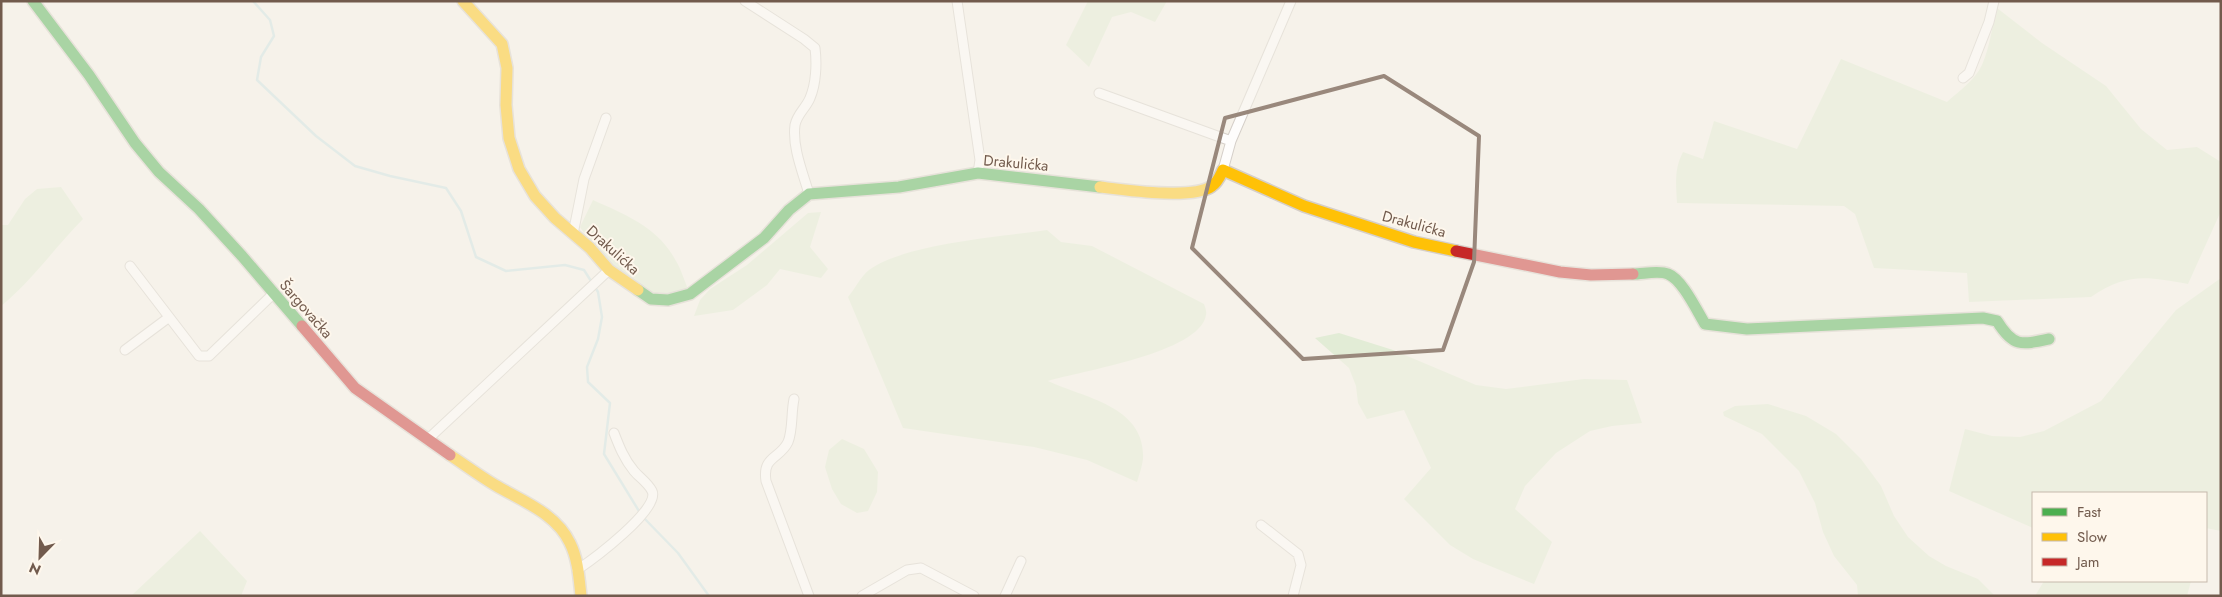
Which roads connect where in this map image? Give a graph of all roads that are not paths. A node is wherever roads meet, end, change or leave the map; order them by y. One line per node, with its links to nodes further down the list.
1 (33, 1): 17 (street, Šargovačka)
2 (463, 1): 14 (street, Drakulićka)
3 (957, 1): 12 (street)
4 (1291, 1): 10 (street)
5 (1994, 1): 7 (street)
6 (748, 2): 13 (street)
7 (1963, 78)
8 (1099, 93): 10 (street)
9 (606, 118): 14 (street)
10 (1231, 141): 11 (street)
11 (1223, 170): 12 (street, Drakulićka); 19 (street, Drakulićka)
12 (978, 173): 13 (street, Drakulićka)
13 (809, 194): 16 (street, Drakulićka)
14 (573, 234): 16 (street, Drakulićka)
15 (130, 266): 18 (street)
16 (609, 270): 23 (street)
17 (273, 294): 18 (street); 23 (street, Šargovačka)
18 (168, 318): 20 (street)
19 (2049, 339)
20 (125, 350)
21 (794, 399): 28 (street)
22 (614, 433): 26 (street)
23 (427, 440): 26 (street, Šargovačka)
24 (1261, 525): 32 (street)
25 (1021, 561): 31 (street)
26 (577, 570): 27 (street, Šargovačka)
27 (581, 596)
28 (810, 596)
29 (862, 596): 30 (street)
30 (974, 596)
31 (1005, 596)
32 (1293, 596)

